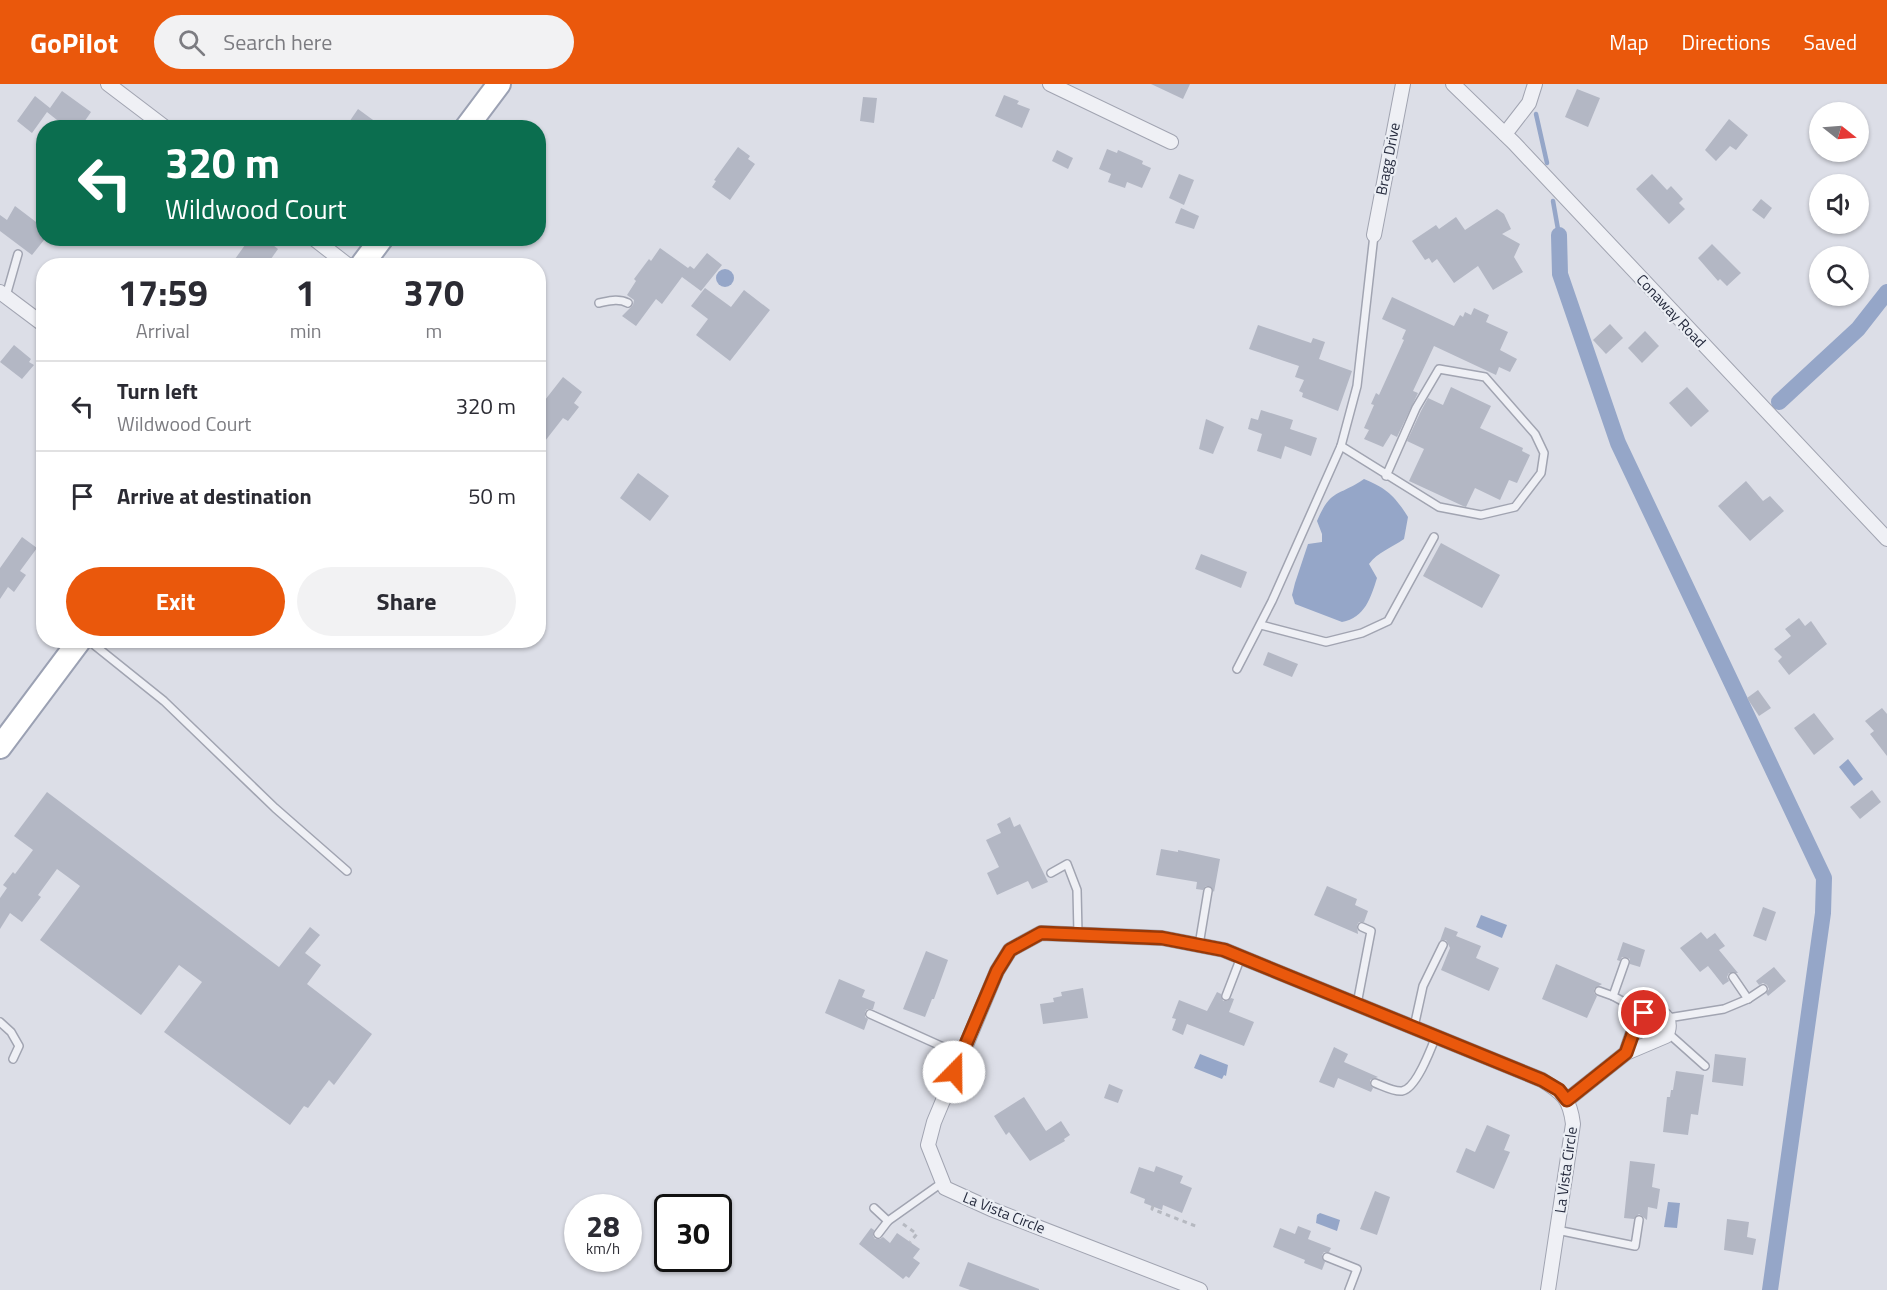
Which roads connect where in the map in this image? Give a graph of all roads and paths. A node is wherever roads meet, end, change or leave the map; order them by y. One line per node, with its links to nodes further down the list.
1 (108, 84): 7 (street)
2 (499, 84): 8 (main road)
3 (1050, 84): 10 (street)
4 (1403, 84): 11 (street, Bragg Drive)
5 (1453, 84): 9 (street, Conaway Road)
6 (1534, 84): 9 (street)
7 (155, 120)
8 (472, 120)
9 (1505, 134): 22 (street, Conaway Road)
10 (1171, 142)
11 (1374, 235): 19 (lane)
12 (323, 246): 14 (street)
13 (18, 254): 15 (lane)
14 (339, 258)
15 (3, 294): 18 (street)
16 (599, 303): 17 (lane)
17 (628, 303)
18 (36, 319)
19 (1341, 446): 20 (lane); 23 (lane)
20 (1386, 476): 20 (lane)
21 (1434, 537): 23 (lane)
22 (1887, 539)
23 (1261, 625): 26 (lane)
24 (74, 648): 27 (main road)
25 (98, 648): 28 (lane)
26 (1237, 669)
27 (0, 747)
28 (346, 871)
29 (1051, 873): 32 (lane)
30 (1208, 891): 33 (lane)
31 (1362, 927): 43 (lane)
32 (1078, 935): 33 (street); 51 (street)
33 (1199, 945): 35 (street)
34 (1443, 945): 48 (lane)
35 (1241, 957): 40 (lane); 43 (street)
36 (1625, 962): 41 (lane)
37 (1733, 977): 42 (lane)
38 (1763, 989): 42 (lane)
39 (1599, 991): 41 (lane)
40 (1226, 996)
41 (1613, 996): 44 (lane)
42 (1748, 999): 47 (lane)
43 (1357, 1004): 48 (street)
44 (1644, 1013): 47 (street); 50 (street)
45 (870, 1014): 51 (lane)
46 (0, 1022): 52 (lane)
47 (1668, 1026): 50 (street); 53 (lane)
48 (1414, 1027): 49 (street)
49 (1436, 1036): 54 (lane); 55 (street)
50 (1626, 1053): 55 (street)
51 (961, 1055): 56 (street)
52 (13, 1059)
53 (1705, 1066)
54 (1375, 1083)
55 (1567, 1100): 62 (street, La Vista Circle)
56 (943, 1182): 59 (lane); 66 (street, La Vista Circle)
57 (1153, 1206): 61 (path)
58 (874, 1208): 59 (lane)
59 (891, 1220): 63 (lane); 64 (path)
60 (1640, 1220): 62 (lane)
61 (1198, 1227)
62 (1557, 1230): 68 (street, La Vista Circle)
63 (878, 1234)
64 (910, 1242)
65 (1327, 1257): 67 (lane)
66 (1200, 1290)
67 (1349, 1290)
68 (1548, 1290)

